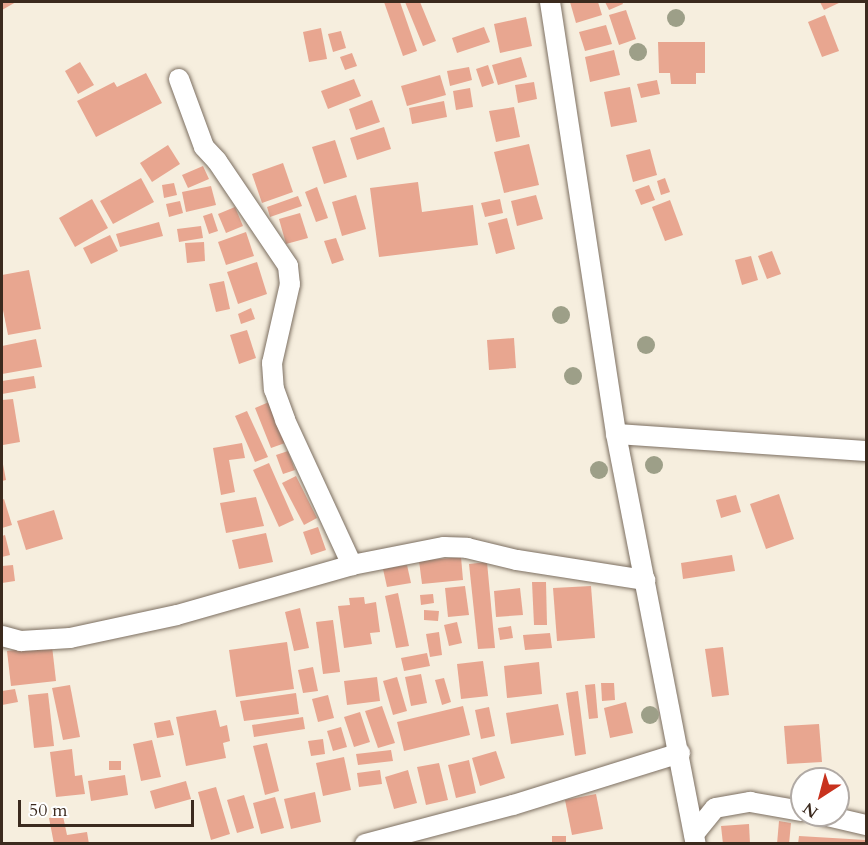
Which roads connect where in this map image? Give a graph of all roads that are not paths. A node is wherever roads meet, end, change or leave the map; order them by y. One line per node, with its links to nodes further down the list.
1 (550, 2): 3 (street)
2 (179, 79): 5 (street)
3 (615, 434): 4 (street); 6 (street)
4 (867, 451)
5 (352, 565): 6 (street); 7 (street)
6 (645, 580): 8 (street)
7 (2, 636)
8 (680, 753): 12 (street); 13 (street)
9 (790, 809): 12 (street)
10 (850, 821): 11 (street)
11 (867, 825)
12 (695, 839)
13 (365, 843)

